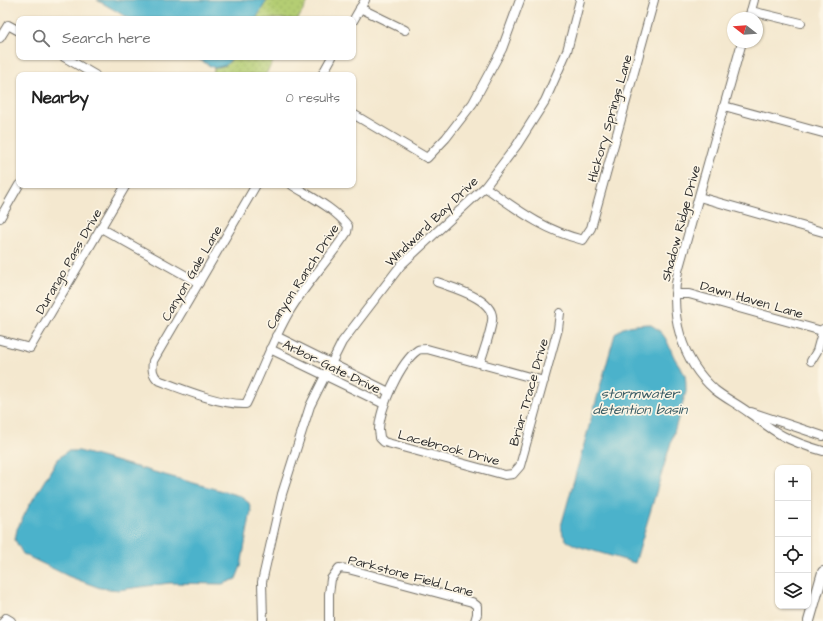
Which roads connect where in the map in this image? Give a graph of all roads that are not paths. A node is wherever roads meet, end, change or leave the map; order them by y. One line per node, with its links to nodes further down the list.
1 (365, 0): 6 (street)
2 (520, 0): 20 (street)
3 (580, 0): 22 (street, Windward Bay Drive)
4 (654, 0): 22 (street, Hickory Springs Lane)
5 (754, 0): 7 (street)
6 (360, 8): 8 (street); 12 (street)
7 (751, 12)
8 (356, 16)
9 (763, 16): 10 (street)
10 (801, 23)
11 (16, 29): 13 (street)
12 (405, 30)
13 (0, 38)
14 (740, 48): 19 (street, Shadow Ridge Drive)
15 (68, 60): 17 (street)
16 (330, 60): 18 (street)
17 (85, 72)
18 (324, 72)
19 (724, 106): 21 (street); 27 (street, Shadow Ridge Drive)
20 (356, 116)
21 (823, 134)
22 (485, 187): 41 (street, Windward Bay Drive)
23 (17, 188): 28 (street)
24 (124, 188): 29 (street, Durango Pass Drive)
25 (254, 188): 32 (street, Canyon Gale Lane)
26 (297, 188): 36 (street, Canyon Ranch Drive)
27 (699, 197): 30 (street); 33 (street, Shadow Ridge Drive)
28 (0, 218)
29 (101, 228): 32 (street); 37 (street, Durango Pass Drive)
30 (823, 232)
31 (437, 282): 40 (street)
32 (199, 283): 45 (street, Canyon Gale Lane)
33 (674, 294): 35 (street, Dawn Haven Lane); 47 (street, Shadow Ridge Drive)
34 (560, 313): 43 (street, Briar Trace Drive)
35 (823, 330): 39 (street)
36 (276, 336): 38 (street, Canyon Ranch Drive); 41 (street, Arbor Gate Drive)
37 (0, 340)
38 (270, 350): 42 (street, Arbor Gate Drive); 45 (street, Canyon Ranch Drive)
39 (811, 362)
40 (480, 363): 43 (street); 44 (street)
41 (331, 364): 42 (street, Windward Bay Drive); 44 (street, Arbor Gate Drive)
42 (325, 376): 46 (street, Arbor Gate Drive); 52 (street, Windward Bay Drive)
43 (544, 381): 50 (street, Briar Trace Drive)
44 (389, 392): 46 (street)
45 (246, 404)
46 (384, 404): 50 (street, Lacebrook Drive)
47 (747, 411): 48 (street, Shadow Ridge Drive); 49 (street, Shadow Ridge Drive)
48 (823, 436)
49 (823, 451)
50 (513, 474)
51 (823, 572): 55 (main road)
52 (263, 621)
53 (329, 621): 54 (street, Parkstone Field Lane)
54 (475, 621)
55 (809, 621)

